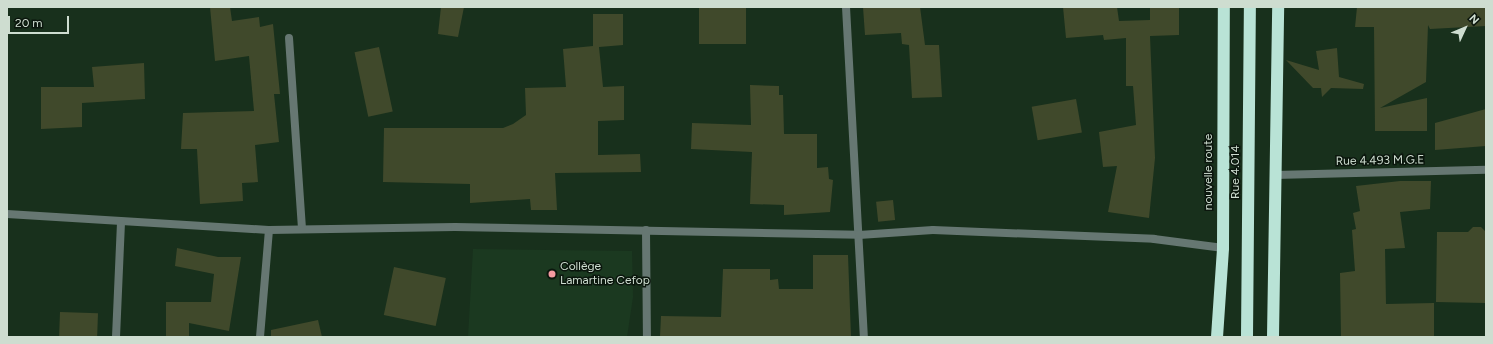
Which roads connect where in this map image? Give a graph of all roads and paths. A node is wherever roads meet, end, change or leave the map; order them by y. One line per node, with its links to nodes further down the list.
1 (846, 7): 13 (street)
2 (1224, 7): 14 (highway, nouvelle route)
3 (1250, 7): 20 (highway, Rue 4.014)
4 (1278, 7): 7 (highway)
5 (289, 38): 10 (street)
6 (1486, 170): 7 (street, Rue 4.493 M.G.E)
7 (1275, 175): 21 (highway)
8 (7, 214): 9 (street)
9 (121, 222): 11 (street); 15 (street)
10 (302, 229): 11 (street); 12 (street)
11 (269, 230): 16 (street)
12 (646, 230): 13 (street); 17 (street)
13 (859, 235): 14 (street); 18 (street)
14 (1223, 248): 19 (highway, nouvelle route)
15 (116, 337)
16 (260, 337)
17 (647, 337)
18 (864, 337)
19 (1217, 337)
20 (1247, 337)
21 (1273, 337)

